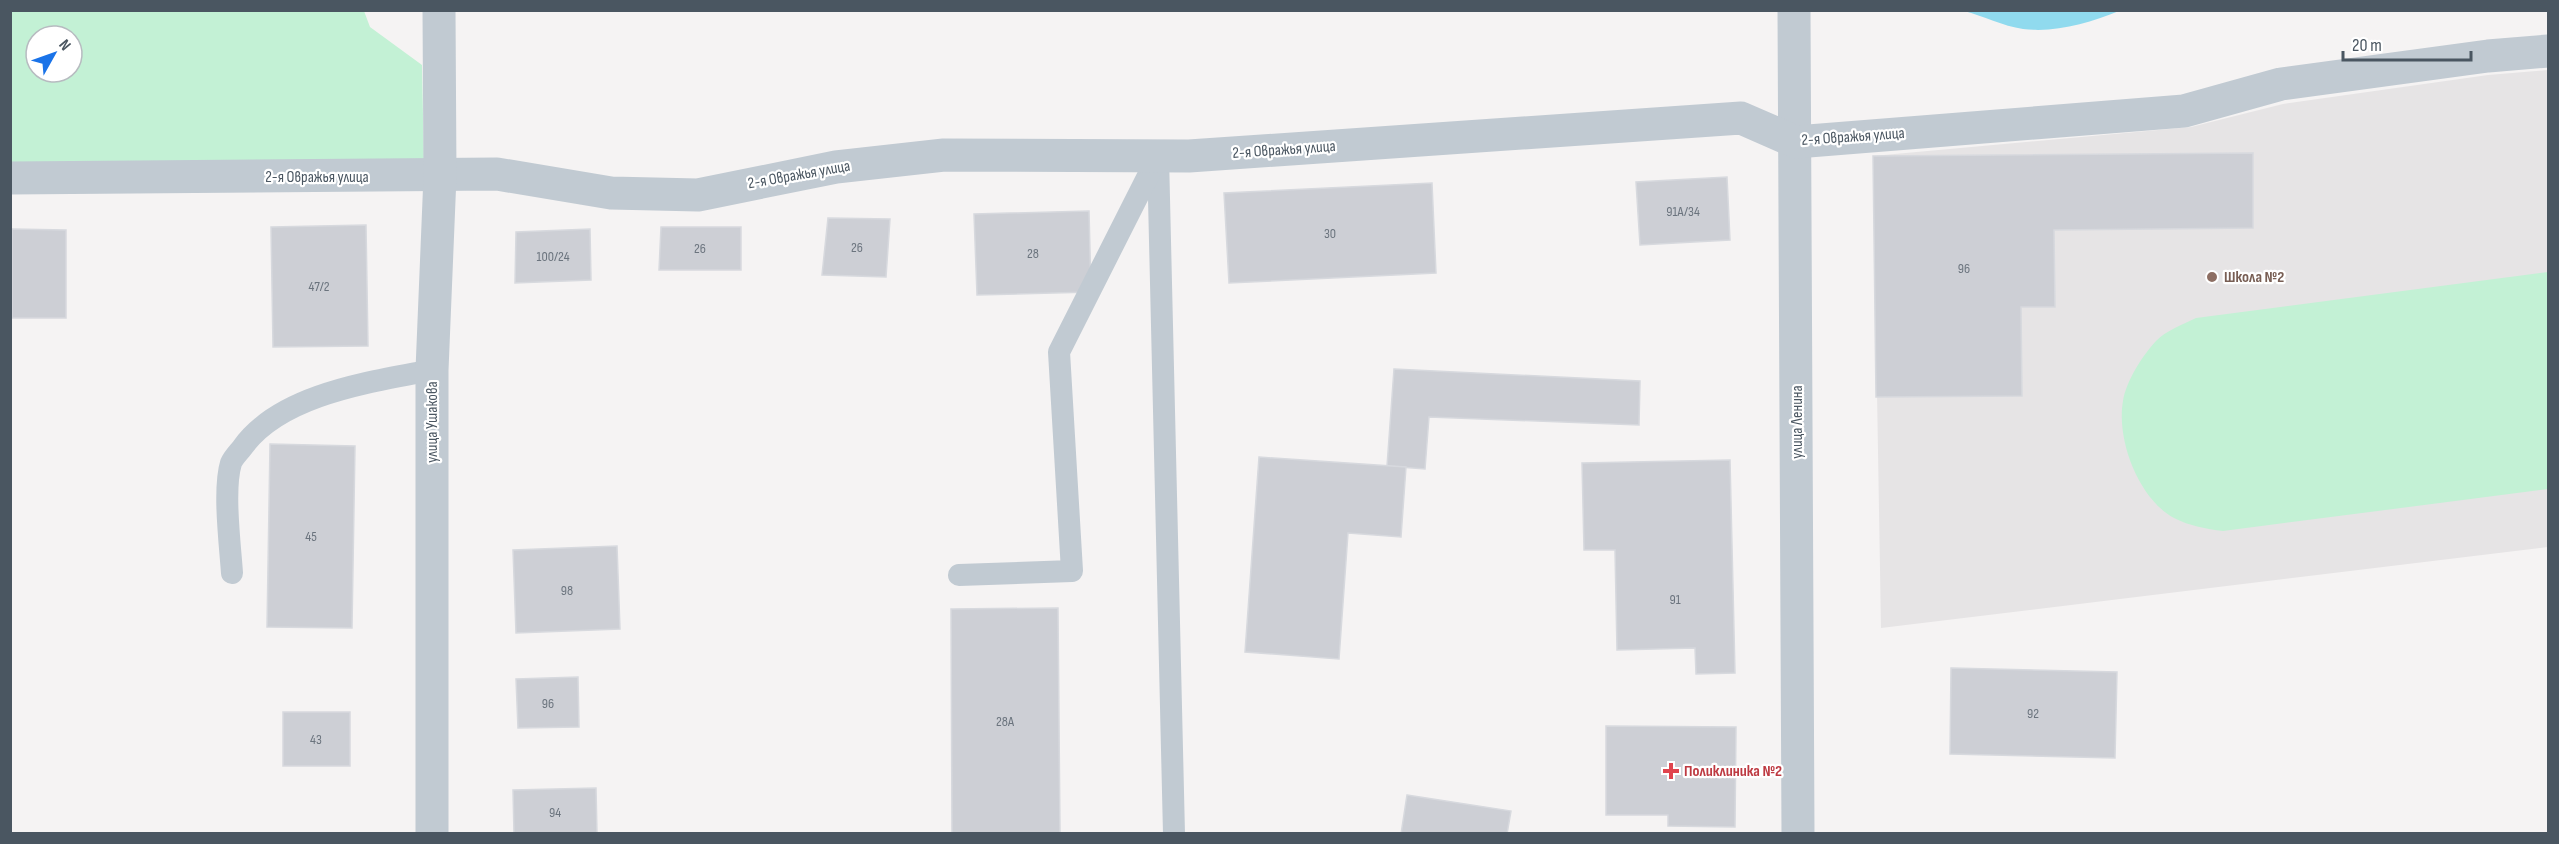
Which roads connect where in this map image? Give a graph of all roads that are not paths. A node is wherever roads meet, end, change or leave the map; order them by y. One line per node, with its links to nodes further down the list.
1 (439, 10): 6 (street, улица Ушакова)
2 (1794, 10): 4 (street, улица Ленина)
3 (2548, 51): 4 (street, 2-я Овражья улица)
4 (1796, 142): 5 (street, 2-я Овражья улица); 13 (street, улица Ленина)
5 (1158, 156): 6 (street, 2-я Овражья улица); 10 (lane); 12 (lane)
6 (440, 176): 7 (street, 2-я Овражья улица); 8 (street, улица Ушакова)
7 (10, 178)
8 (432, 370): 9 (lane); 11 (street, улица Ушакова)
9 (232, 573)
10 (959, 575)
11 (432, 834)
12 (1174, 834)
13 (1798, 834)

